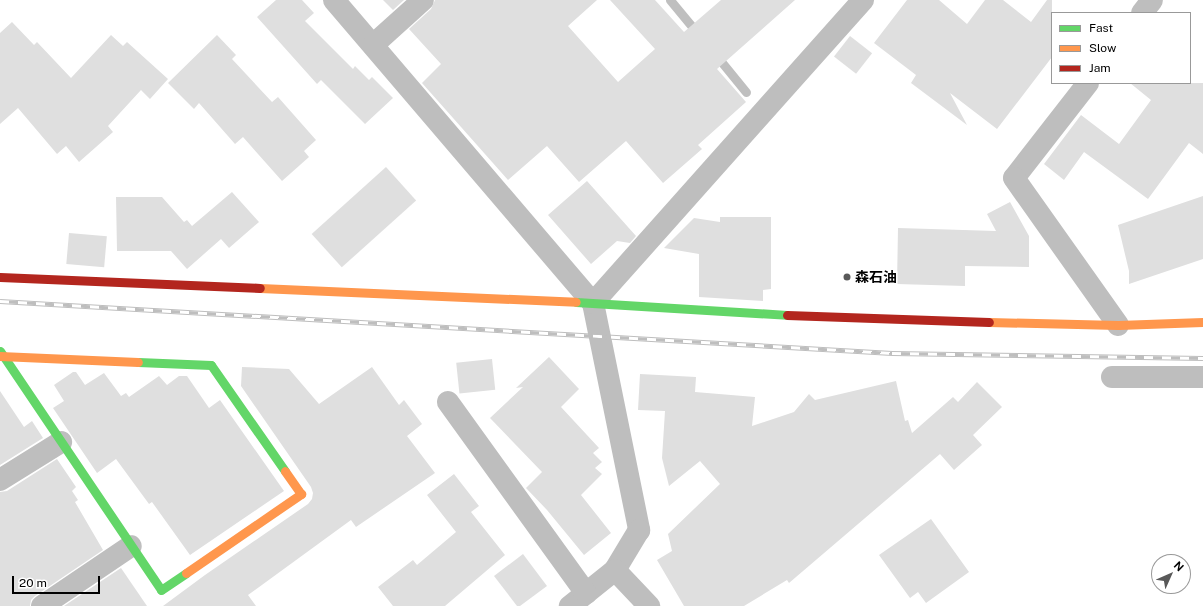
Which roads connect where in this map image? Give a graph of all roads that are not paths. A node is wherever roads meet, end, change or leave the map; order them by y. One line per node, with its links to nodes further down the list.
1 (334, 0): 6 (street)
2 (422, 0): 6 (street)
3 (863, 0): 9 (street)
4 (1152, 0): 5 (street)
5 (1143, 12)
6 (373, 45): 9 (street)
7 (1087, 84): 11 (street)
8 (0, 276): 9 (street)
9 (593, 303): 11 (street); 19 (street)
10 (1203, 322): 11 (street)
11 (1118, 325)
12 (1, 355): 16 (street); 18 (street)
13 (1112, 377): 14 (street)
14 (1203, 377)
15 (448, 402): 20 (street)
16 (61, 442): 17 (street); 18 (street)
17 (0, 480)
18 (130, 546): 21 (street)
19 (615, 570): 20 (street); 23 (street)
20 (586, 593): 22 (street)
21 (42, 606)
22 (570, 606)
23 (649, 606)

